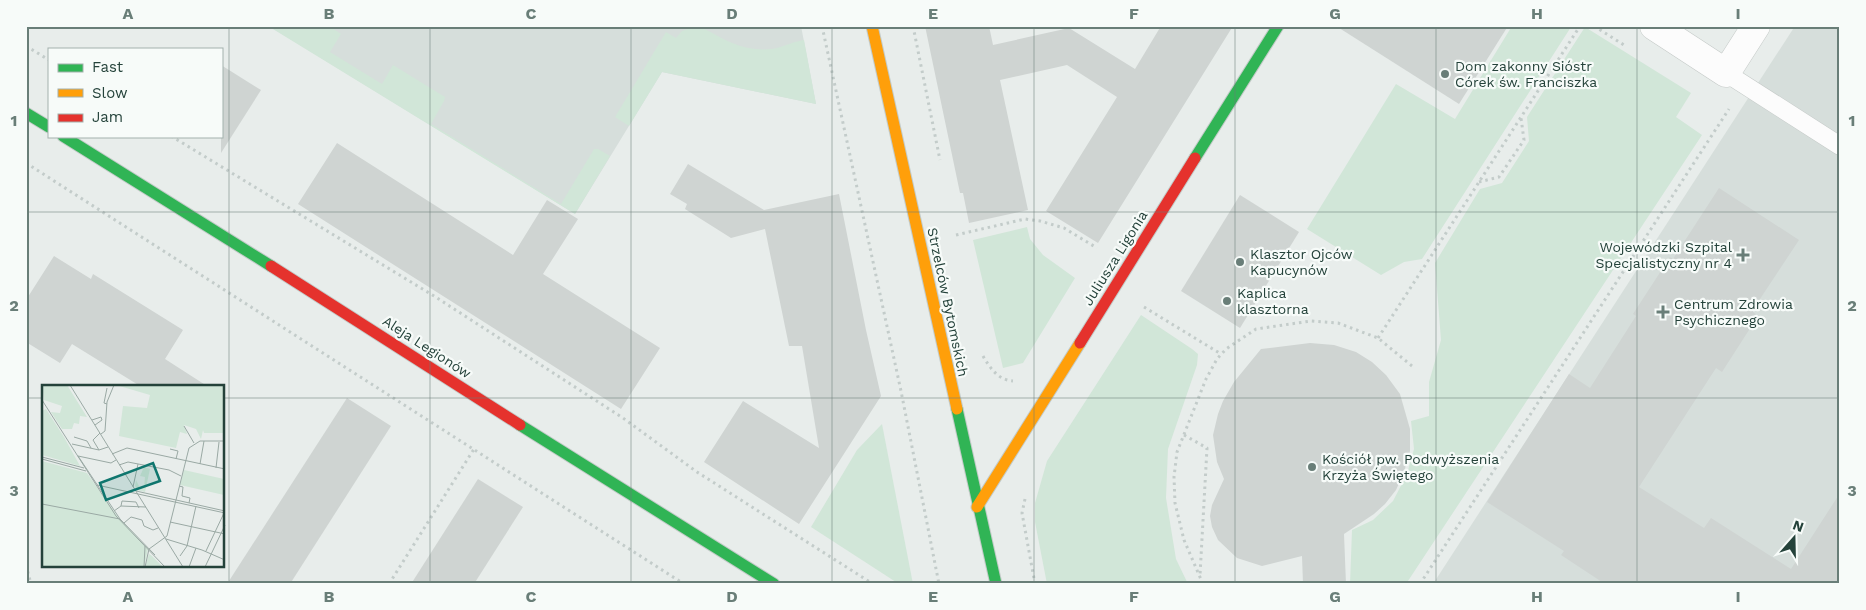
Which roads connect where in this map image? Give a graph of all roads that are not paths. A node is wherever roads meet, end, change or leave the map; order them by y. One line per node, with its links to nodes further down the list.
1 (872, 26): 10 (street, Strzelców Bytomskich)
2 (1278, 26): 10 (street, Juliusza Ligonia)
3 (1654, 26): 5 (street)
4 (1756, 26): 5 (street)
5 (1736, 79): 9 (lane)
6 (26, 113): 7 (street)
7 (48, 126)
8 (66, 138): 11 (street, Aleja Legionów)
9 (1840, 146)
10 (977, 507): 12 (street, Strzelców Bytomskich)
11 (774, 584)
12 (996, 584)

